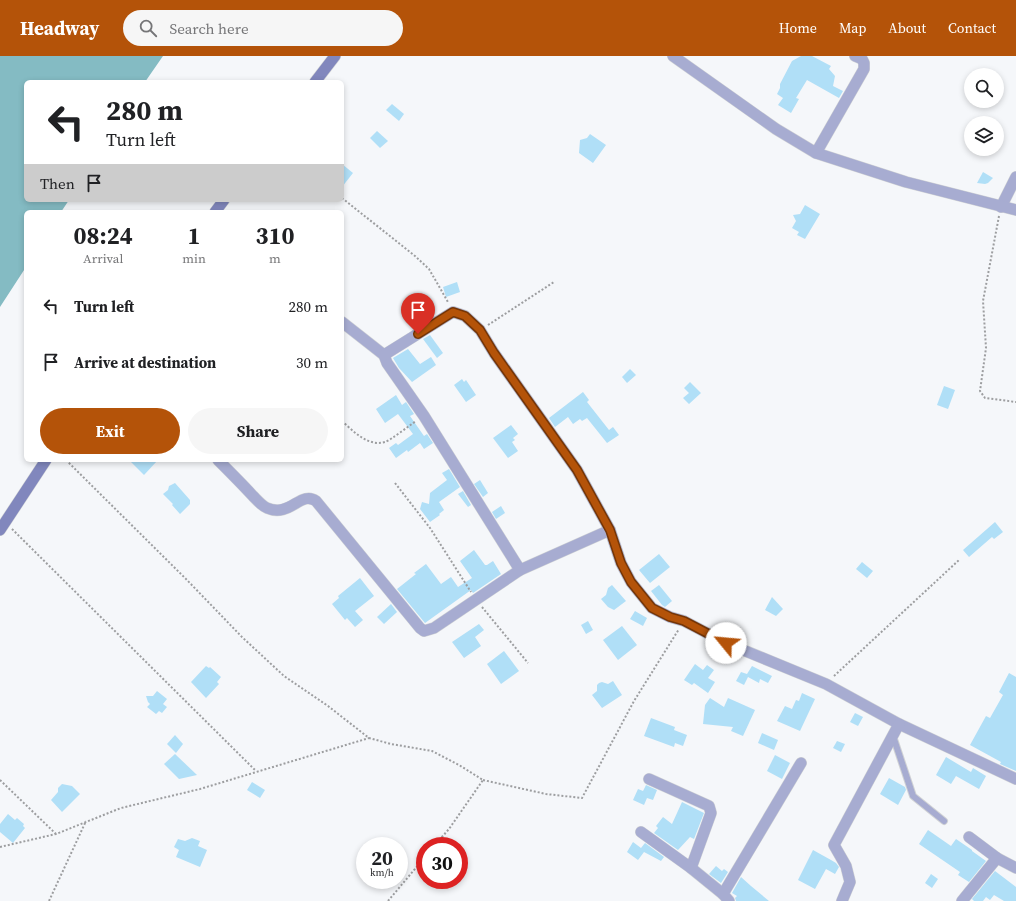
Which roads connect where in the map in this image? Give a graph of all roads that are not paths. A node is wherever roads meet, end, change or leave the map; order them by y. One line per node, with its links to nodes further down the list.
1 (335, 56): 4 (main road)
2 (673, 56): 5 (street)
3 (855, 56): 5 (street)
4 (317, 80)
5 (816, 153): 8 (street)
6 (1016, 177): 8 (street)
7 (222, 202): 9 (main road)
8 (1001, 207): 10 (street)
9 (216, 210)
10 (1016, 210)
11 (344, 324): 12 (street)
12 (384, 355): 16 (street); 17 (street)
13 (45, 462): 15 (main road)
14 (220, 462): 17 (street)
15 (3, 526)
16 (610, 530): 17 (street); 18 (street)
17 (520, 570)
18 (899, 724): 19 (street); 22 (street)
19 (893, 736): 23 (lane); 30 (street)
20 (801, 763): 29 (street)
21 (649, 779): 27 (street)
22 (1016, 779)
23 (944, 821)
24 (641, 832): 27 (street)
25 (969, 837): 26 (street)
26 (997, 858): 28 (street); 31 (street)
27 (691, 868): 29 (street)
28 (1016, 868)
29 (726, 898)
30 (842, 901)
31 (962, 901)

